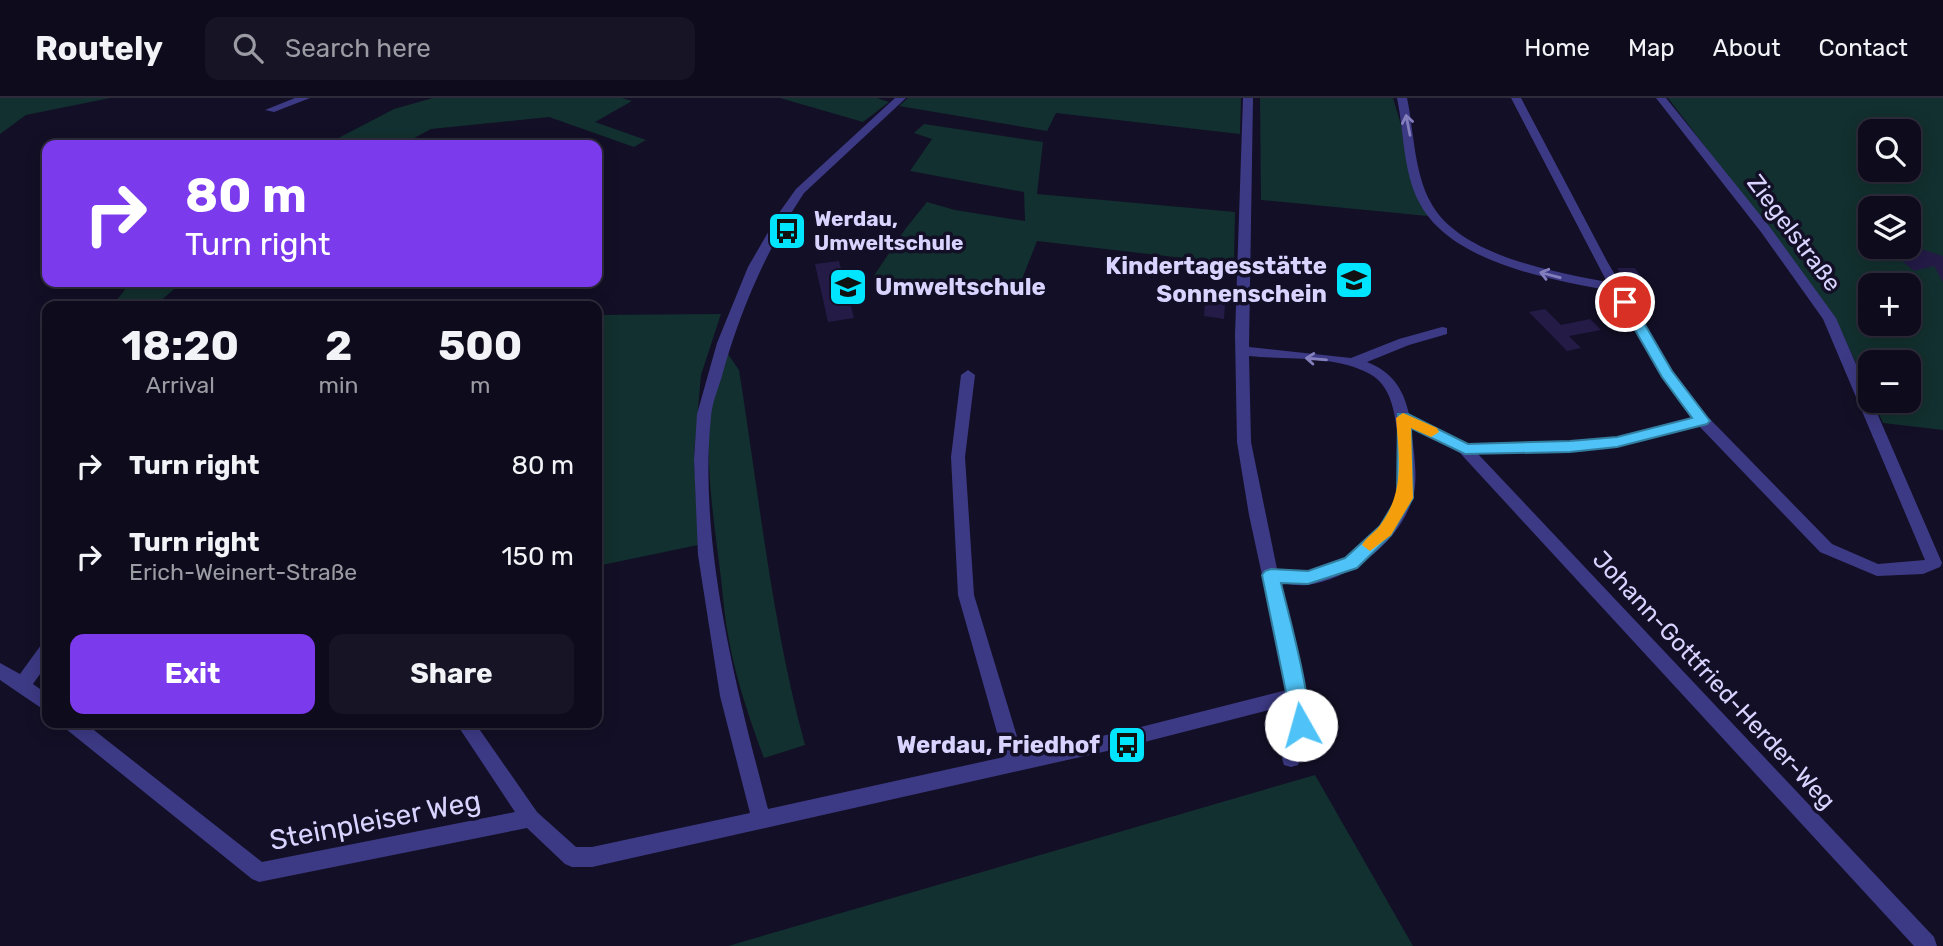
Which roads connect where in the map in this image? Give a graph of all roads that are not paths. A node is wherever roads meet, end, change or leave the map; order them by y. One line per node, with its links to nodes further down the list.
1 (305, 98): 7 (street)
2 (901, 98): 27 (street)
3 (1248, 98): 10 (street)
4 (1402, 98): 8 (street, one-way to 4)
5 (1516, 98): 8 (street)
6 (1661, 98): 14 (street, Ziegelstraße)
7 (270, 110)
8 (1617, 288): 14 (street)
9 (1442, 331): 11 (street)
10 (1242, 351): 11 (street, one-way to 10); 16 (street)
11 (1352, 363): 13 (street)
12 (968, 375): 25 (street)
13 (1403, 418): 15 (street); 16 (street)
14 (1702, 421): 15 (street)
15 (1465, 449): 28 (street, Johann-Gottfried-Herder-Weg)
16 (1271, 575): 20 (street)
17 (42, 657): 19 (street)
18 (0, 670): 19 (street)
19 (22, 685): 21 (street)
20 (1297, 695): 24 (street); 25 (street)
21 (42, 700)
22 (78, 728): 26 (street, Steinpleiser Weg)
23 (468, 728): 26 (street)
24 (1291, 759)
25 (1015, 762): 27 (street)
26 (530, 818): 27 (street)
27 (761, 818)
28 (1927, 944)

